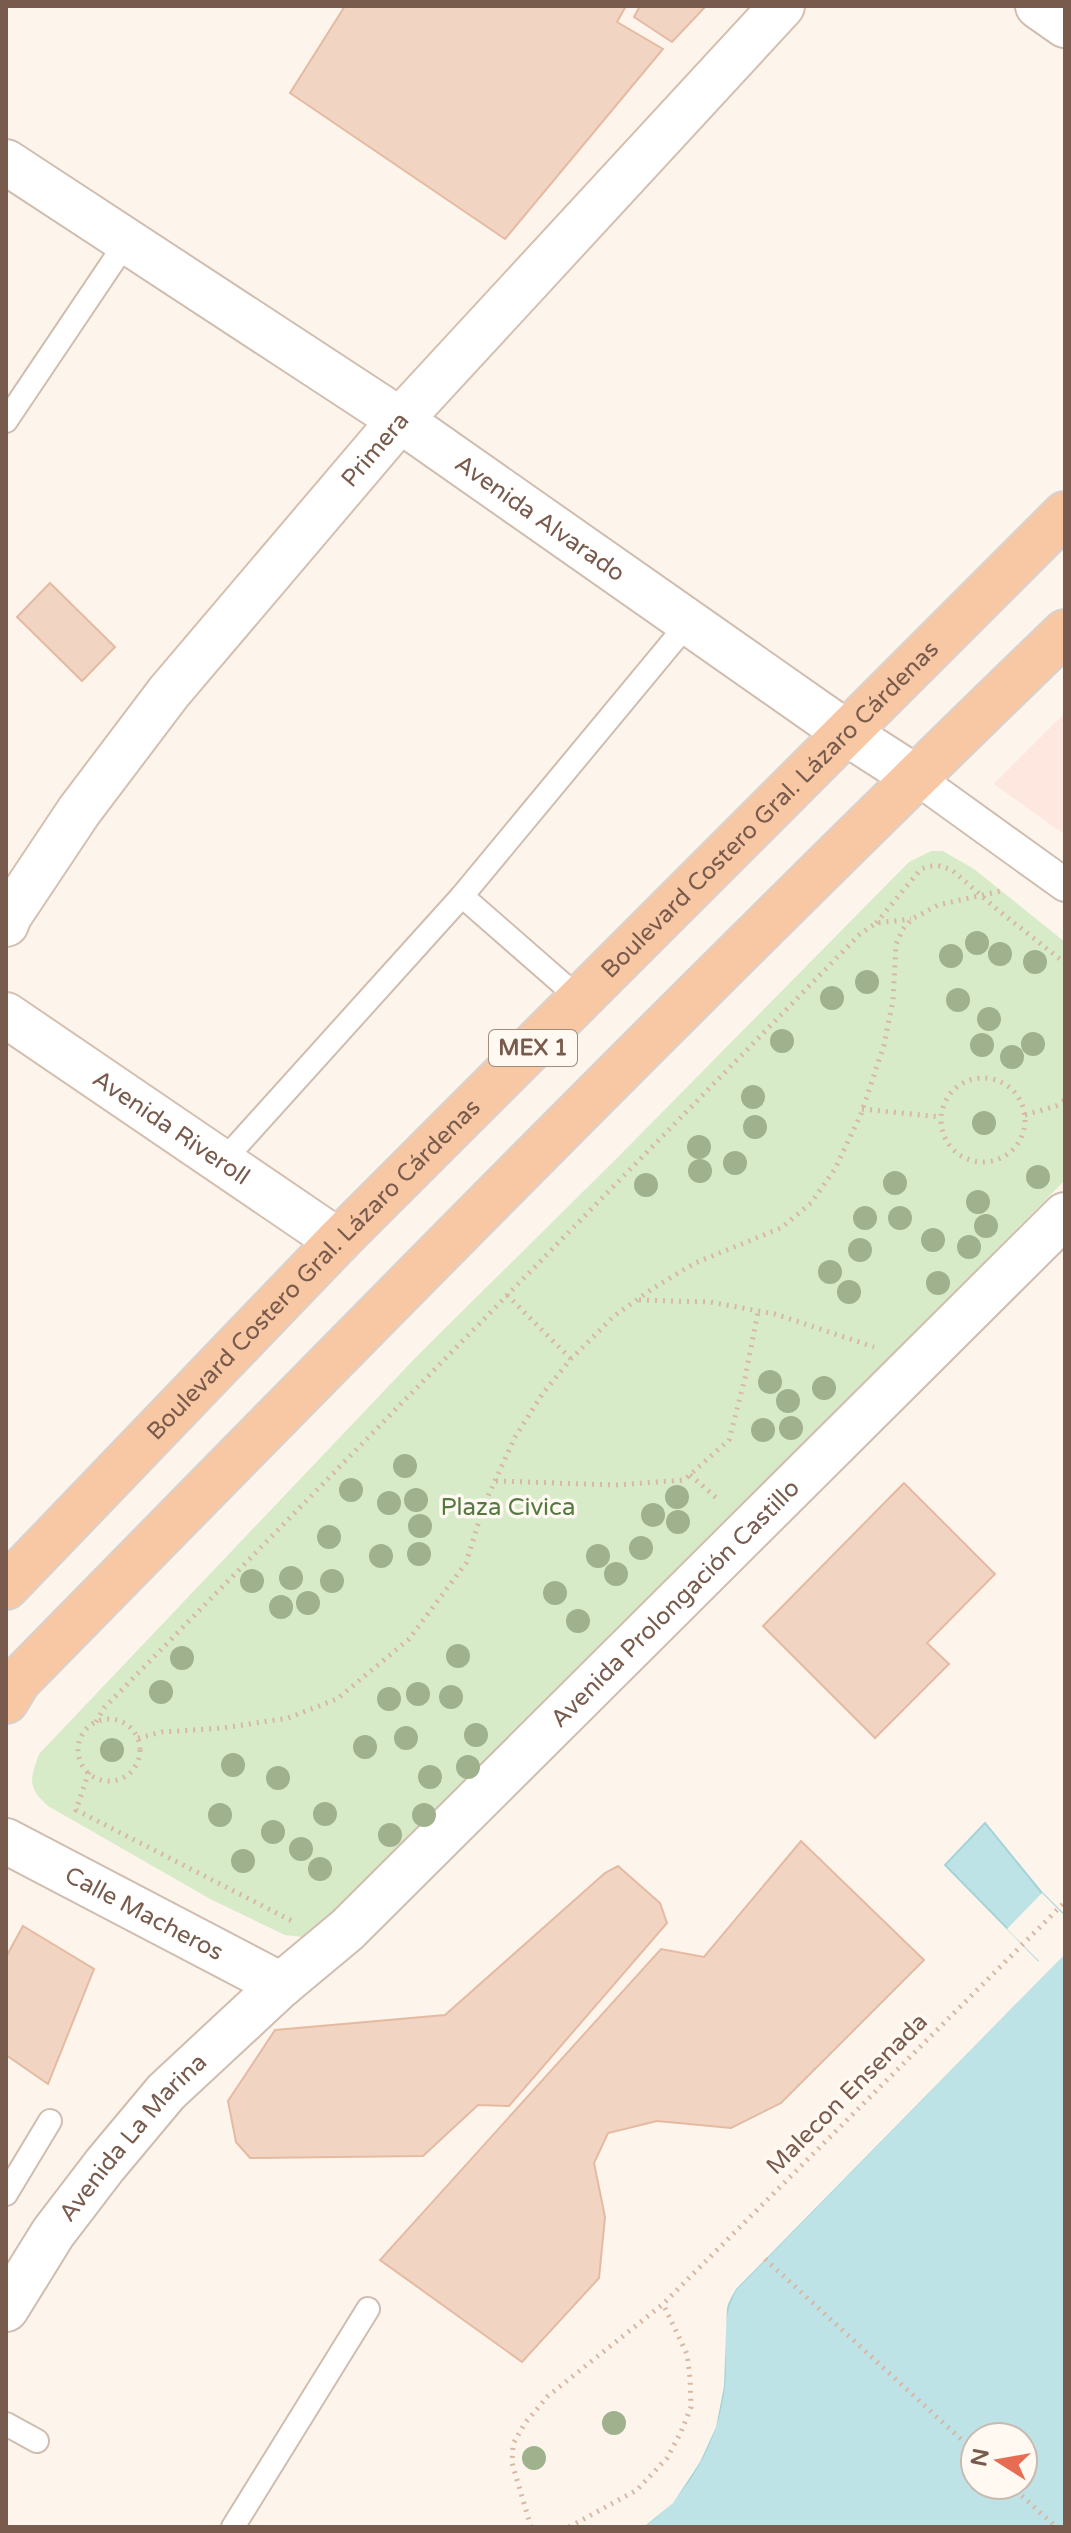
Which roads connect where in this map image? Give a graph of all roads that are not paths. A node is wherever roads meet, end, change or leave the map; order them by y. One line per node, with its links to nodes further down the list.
1 (782, 6): 6 (street, Primera)
2 (1038, 6): 3 (street)
3 (1065, 25)
4 (6, 162): 5 (street, Avenida Alvarado)
5 (127, 241): 6 (street, Avenida Alvarado); 7 (lane)
6 (400, 420): 9 (street, Avenida Alvarado); 15 (street, Primera)
7 (6, 421)
8 (1065, 514): 11 (highway, Boulevard Costero Gral. Lázaro Cárdenas / MEX 1)
9 (689, 622): 11 (street, Avenida Alvarado); 14 (lane)
10 (1065, 632): 12 (highway, MEX 1)
11 (848, 734): 12 (street, Avenida Alvarado); 16 (highway, Boulevard Costero Gral. Lázaro Cárdenas / MEX 1)
12 (915, 777): 13 (street, Avenida Alvarado); 22 (highway, MEX 1)
13 (1065, 885)
14 (462, 896): 16 (lane); 18 (lane)
15 (6, 924)
16 (581, 1000): 20 (highway, Boulevard Costero Gral. Lázaro Cárdenas / MEX 1)
17 (6, 1015): 18 (street, Avenida Riveroll)
18 (223, 1161): 20 (street, Avenida Riveroll)
19 (1065, 1215): 24 (street, Avenida Prolongación Castillo)
20 (338, 1241): 21 (highway, Boulevard Costero Gral. Lázaro Cárdenas / MEX 1)
21 (6, 1587)
22 (6, 1701)
23 (6, 1841): 24 (street, Calle Macheros)
24 (281, 1985): 27 (street, Avenida La Marina)
25 (50, 2121): 26 (lane)
26 (6, 2194)
27 (6, 2309)
28 (368, 2309): 31 (lane)
29 (6, 2424): 30 (lane)
30 (37, 2441)
31 (233, 2527)

